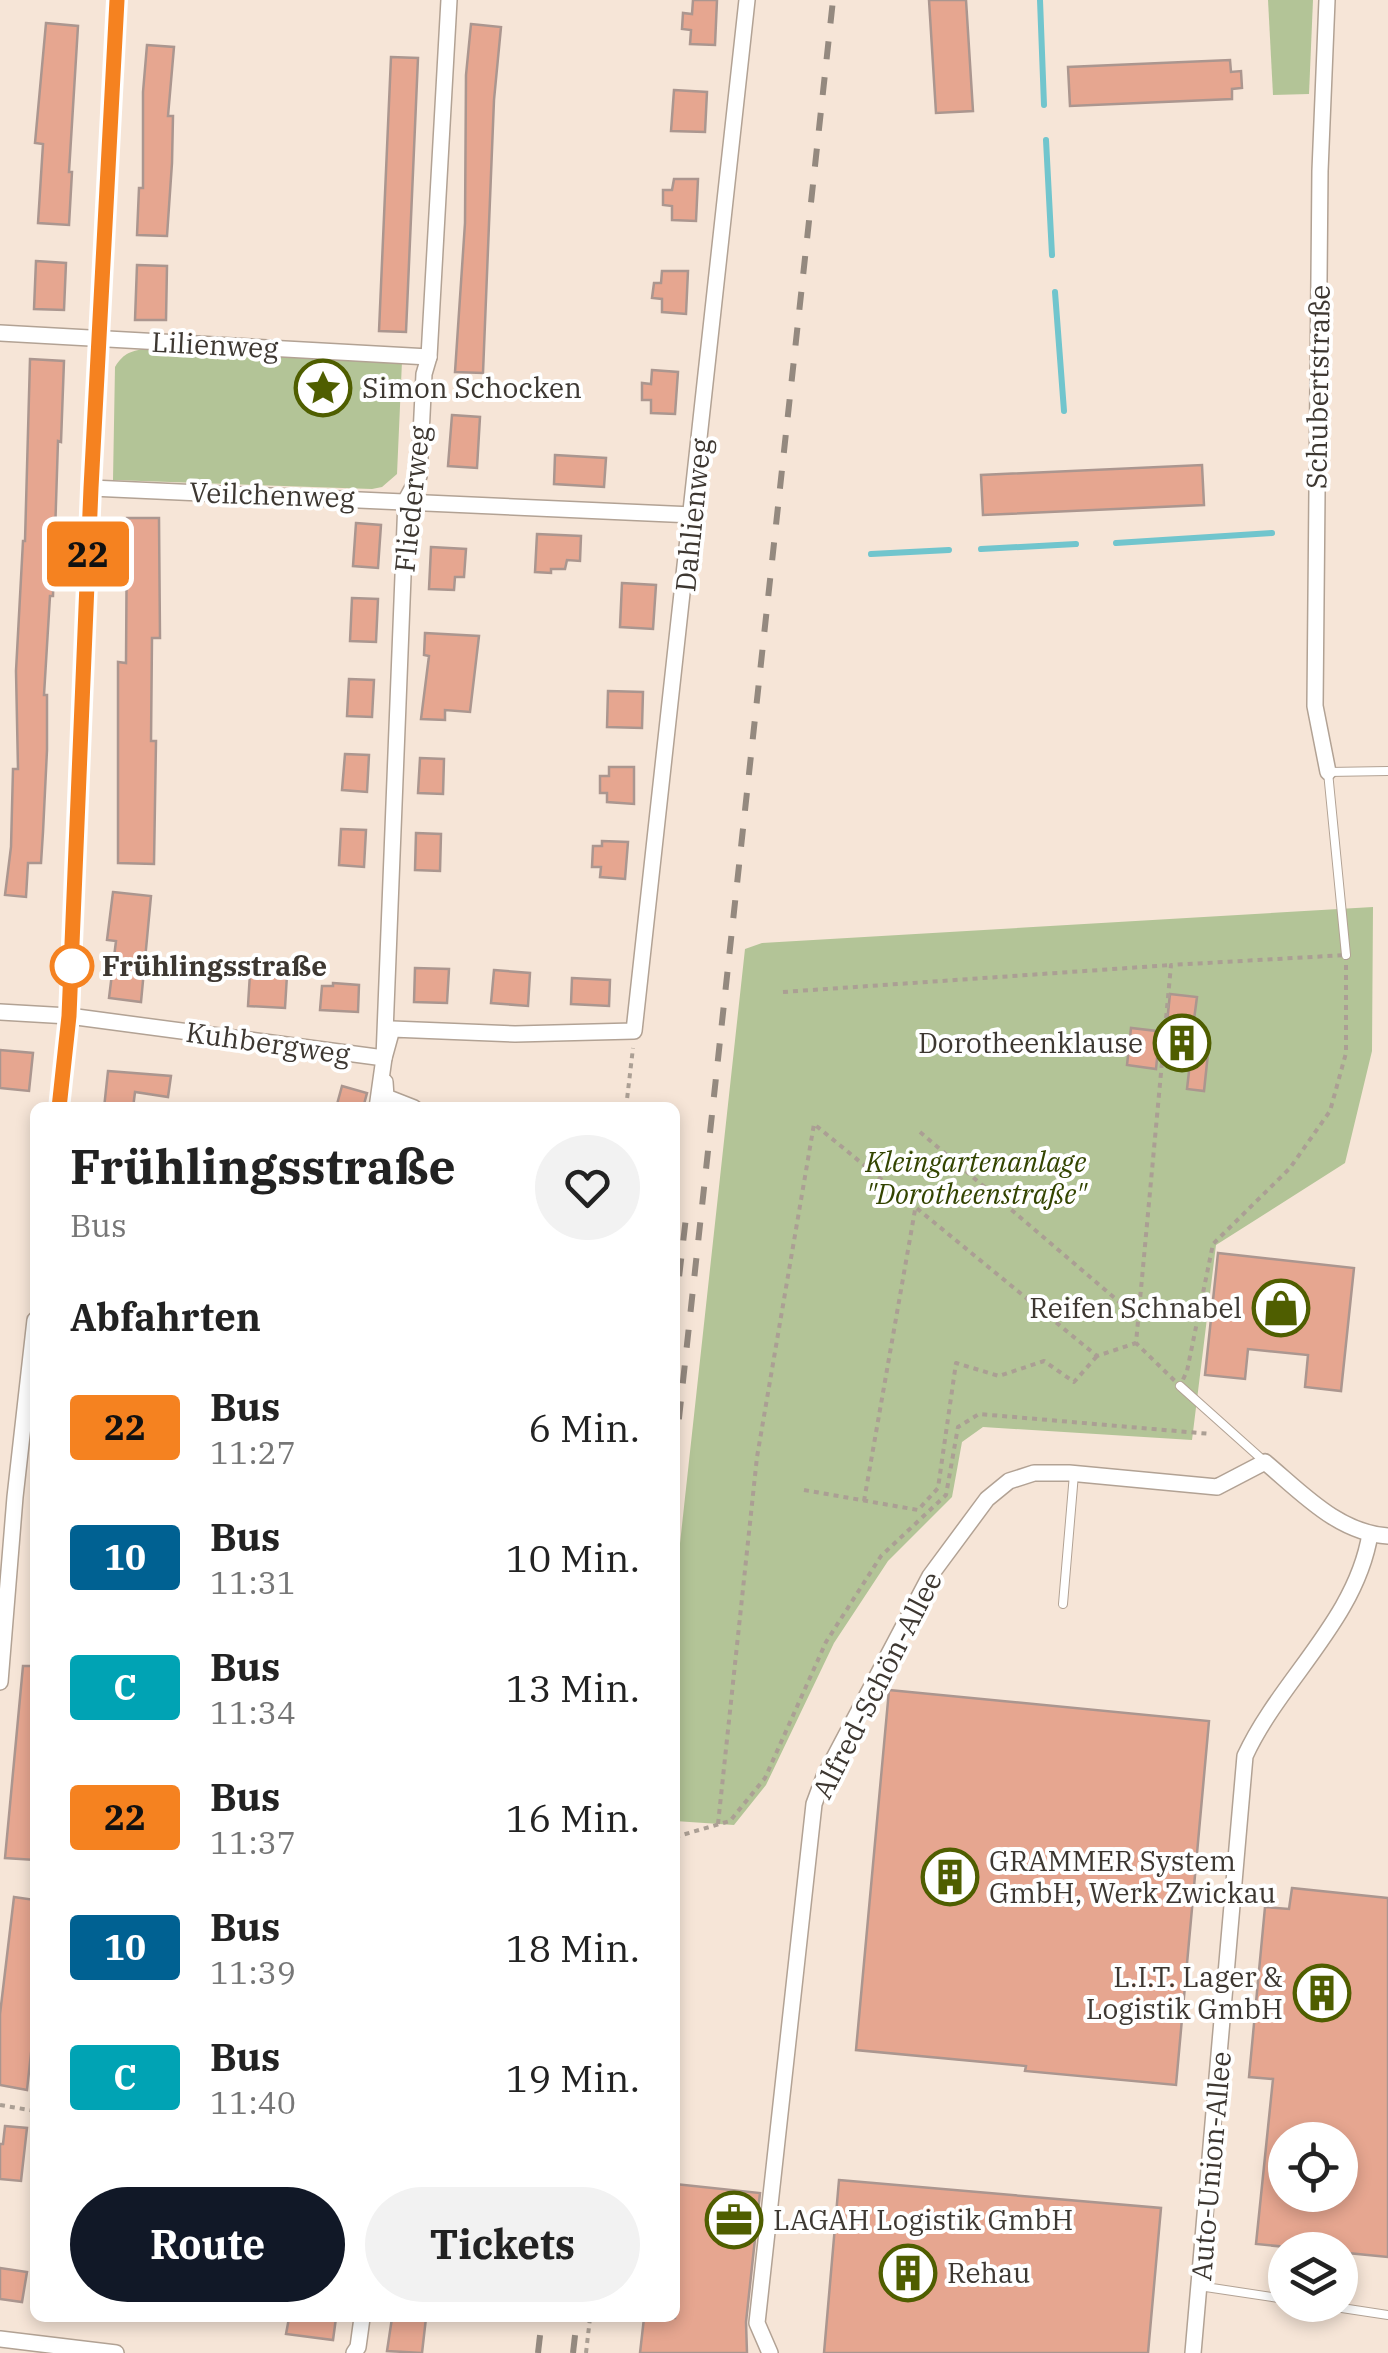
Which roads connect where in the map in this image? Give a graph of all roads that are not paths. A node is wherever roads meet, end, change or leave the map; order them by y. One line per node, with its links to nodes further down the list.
1 (118, 0): 6 (street)
2 (449, 0): 7 (street, Fliederweg)
3 (747, 0): 10 (street, Dahlienweg)
4 (1327, 0): 12 (street, Schubertstraße)
5 (0, 333): 6 (street, Lilienweg)
6 (99, 339): 7 (street, Lilienweg); 8 (street)
7 (430, 357): 9 (street, Fliederweg)
8 (91, 488): 9 (street, Veilchenweg); 15 (street)
9 (406, 500): 10 (street, Veilchenweg); 17 (street, Fliederweg)
10 (693, 515): 16 (street, Dahlienweg)
11 (1388, 771): 12 (lane)
12 (1328, 772): 13 (lane)
13 (1346, 955)
14 (0, 1012): 15 (street, Kuhbergweg)
15 (69, 1016): 17 (street, Kuhbergweg); 18 (street)
16 (634, 1030): 17 (street, Kuhbergweg)
17 (384, 1058): 19 (street); 20 (street)
18 (60, 1102)
19 (377, 1102)
20 (400, 1102)
21 (30, 1364): 25 (street)
22 (1180, 1386): 23 (lane)
23 (1265, 1462): 24 (street, Alfred-Schön-Allee); 27 (street)
24 (1074, 1474): 29 (lane); 39 (street, Alfred-Schön-Allee)
25 (15, 1497): 26 (street); 30 (street)
26 (30, 1498)
27 (1370, 1534): 28 (street); 31 (street, Auto-Union-Allee)
28 (1388, 1536)
29 (1063, 1604)
30 (0, 1682)
31 (1199, 2286): 32 (lane); 40 (street, Auto-Union-Allee)
32 (1268, 2297)
33 (1358, 2310): 34 (lane)
34 (1388, 2315)
35 (361, 2322): 38 (street)
36 (0, 2339): 37 (street)
37 (116, 2353)
38 (354, 2353)
39 (770, 2353)
40 (1193, 2353)

